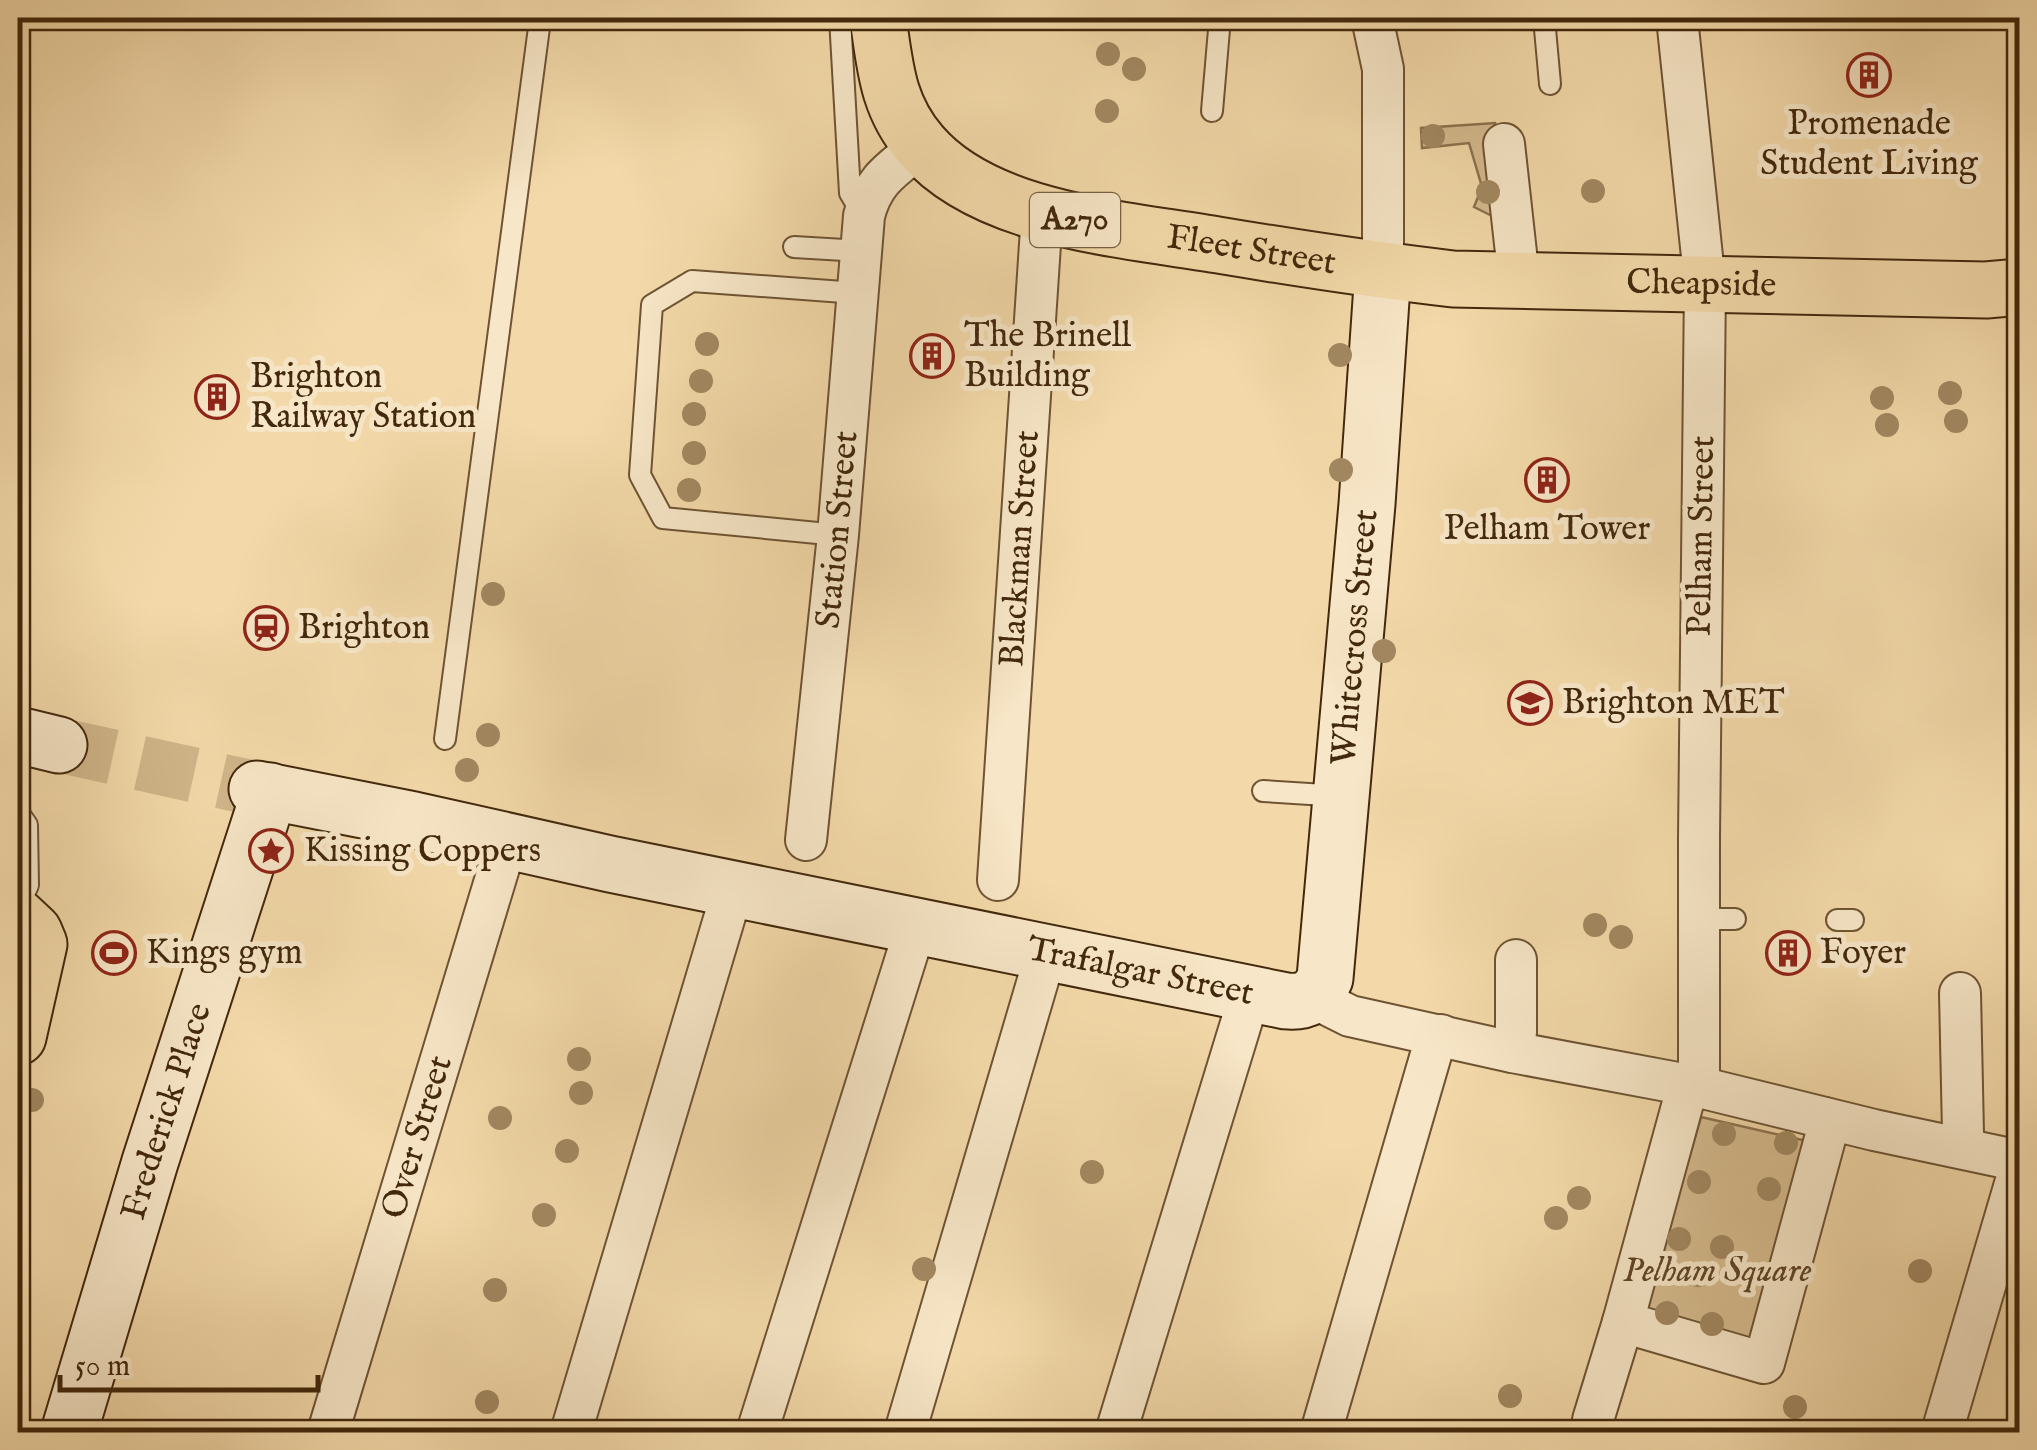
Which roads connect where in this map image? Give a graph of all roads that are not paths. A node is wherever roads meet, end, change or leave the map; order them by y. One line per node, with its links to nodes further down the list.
1 (544, 18): 21 (lane)
2 (840, 18): 13 (lane, Station Street)
3 (878, 18): 11 (main road, Fleet Street / A270)
4 (1220, 18): 9 (lane)
5 (1372, 18): 15 (street)
6 (1544, 18): 8 (lane)
7 (1677, 18): 17 (street, Pelham Street)
8 (1550, 84)
9 (1212, 111)
10 (1504, 144): 16 (street)
11 (921, 146): 12 (main road, Fleet Street / A270); 13 (street, Station Street)
12 (1042, 214): 15 (main road, Fleet Street / A270); 29 (street, Blackman Street)
13 (862, 234): 14 (lane); 19 (street, Station Street)
14 (794, 247)
15 (1383, 271): 16 (main road, Cheapside / A270); 24 (street, Whitecross Street)
16 (1519, 280): 17 (main road, Cheapside / A270)
17 (1705, 285): 18 (main road, Cheapside / A270); 41 (street, Pelham Street)
18 (2020, 287)
19 (857, 293): 20 (street, Station Street); 20 (lane)
20 (838, 535): 26 (street, Station Street)
21 (445, 738)
22 (264, 790): 27 (street, Trafalgar Street); 47 (street, Frederick Place)
23 (1263, 791): 24 (lane)
24 (1343, 796): 37 (street, Whitecross Street)
25 (18, 812): 28 (lane)
26 (806, 840)
27 (507, 842): 30 (street, Trafalgar Street); 48 (street, Over Street)
28 (22, 851): 31 (lane)
29 (998, 880)
30 (733, 889): 32 (street, Trafalgar Street); 49 (street)
31 (23, 918): 39 (main road)
32 (916, 926): 33 (street, Trafalgar Street); 50 (street)
33 (1046, 954): 36 (street, Trafalgar Street); 51 (street)
34 (1516, 960): 40 (street)
35 (1960, 993): 43 (street)
36 (1250, 994): 37 (street, Trafalgar Street); 52 (street)
37 (1312, 996): 38 (street, Trafalgar Street)
38 (1440, 1035): 40 (street, Trafalgar Street); 53 (street)
39 (18, 1038)
40 (1512, 1052): 41 (street, Trafalgar Street)
41 (1697, 1086): 42 (street, Trafalgar Street); 45 (street)
42 (1824, 1118): 43 (street, Trafalgar Street); 45 (street)
43 (1961, 1148): 44 (street, Trafalgar Street)
44 (2020, 1164): 54 (street)
45 (1623, 1322): 46 (street)
46 (1594, 1420)
47 (69, 1432)
48 (328, 1432)
49 (571, 1432)
50 (757, 1432)
51 (905, 1432)
52 (1116, 1432)
53 (1321, 1432)
54 (1942, 1432)

